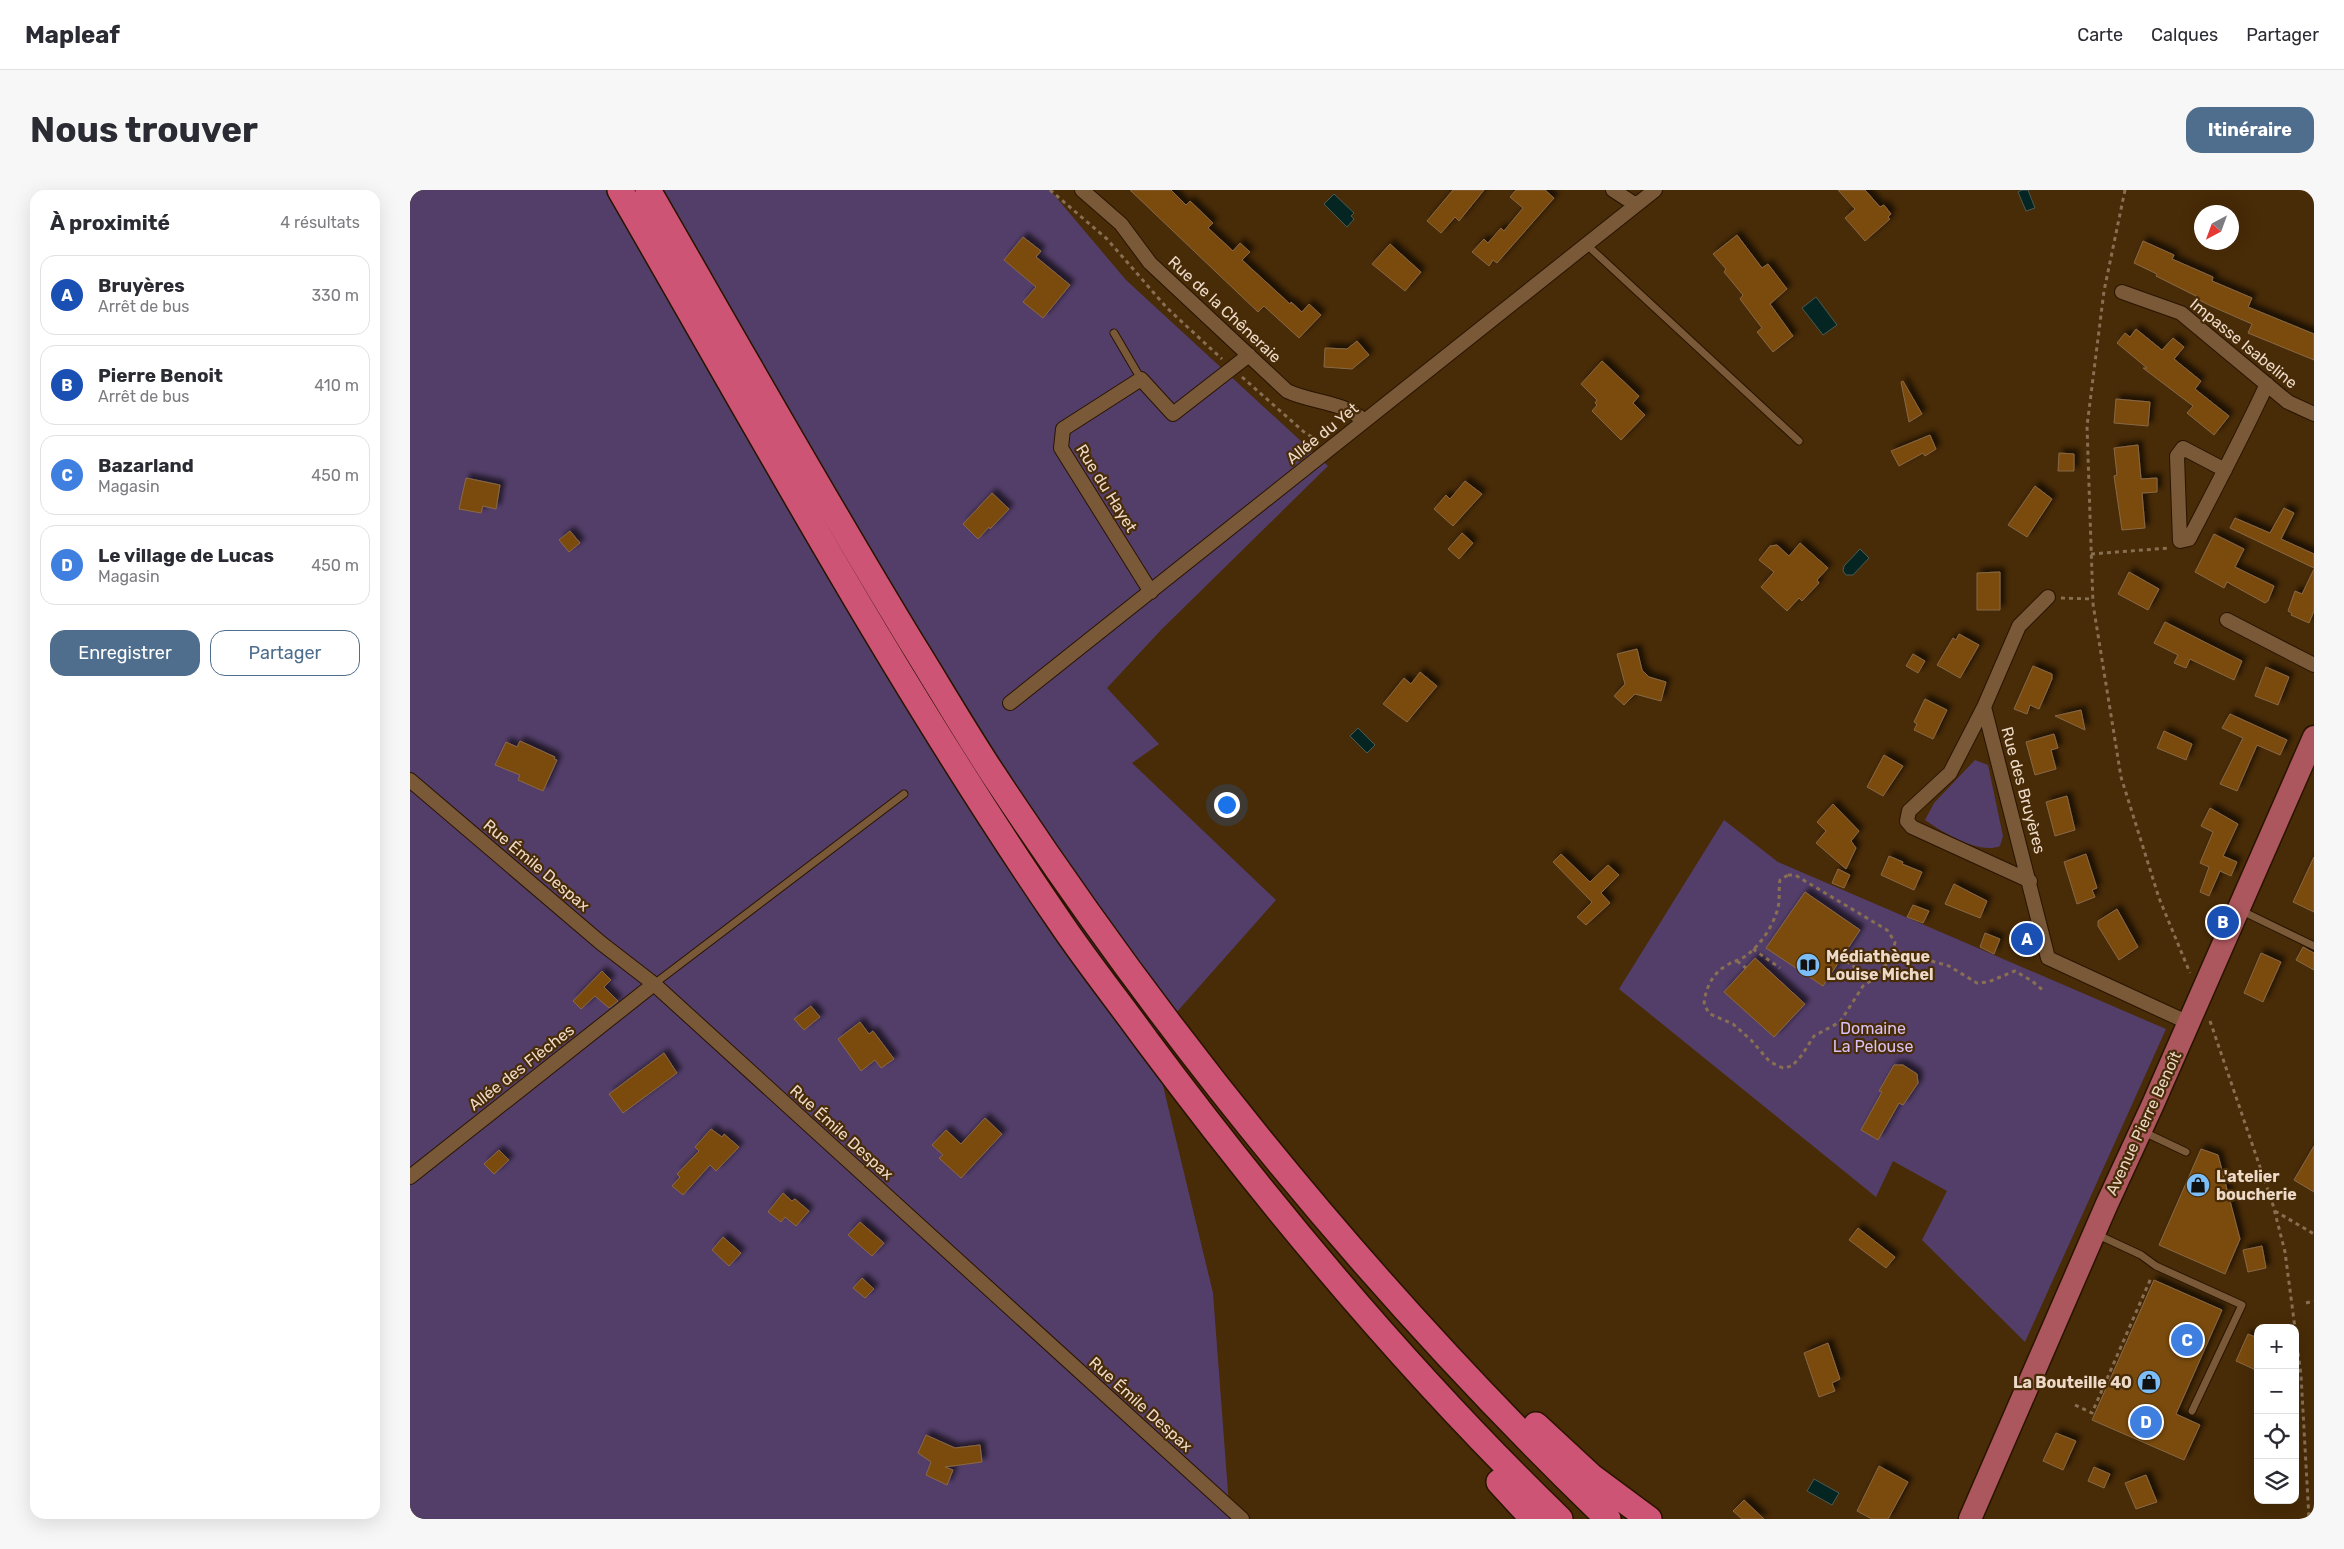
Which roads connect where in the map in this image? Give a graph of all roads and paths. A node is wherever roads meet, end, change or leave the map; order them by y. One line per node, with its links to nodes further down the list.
1 (620, 190): 54 (highway)
2 (648, 190): 58 (highway)
3 (1050, 190): 13 (path)
4 (1082, 190): 12 (street, Rue de la Chêneraie)
5 (1614, 190): 8 (street)
6 (1655, 190): 8 (street, Allée du Yet)
7 (2125, 190): 22 (path)
8 (1636, 205): 9 (street, Allée du Yet)
9 (1587, 246): 17 (street, Allée du Yet); 18 (lane)
10 (2122, 292): 15 (street, Impasse Isabeline)
11 (1114, 333): 14 (lane)
12 (1248, 355): 13 (street); 17 (street, Rue de la Chêneraie)
13 (1232, 368): 14 (street); 19 (path)
14 (1141, 379): 23 (street, Rue du Hayet)
15 (2267, 384): 16 (street, Impasse Isabeline); 20 (street)
16 (2314, 414)
17 (1364, 421): 19 (street, Allée du Yet)
18 (1799, 441)
19 (1338, 442): 23 (street, Allée du Yet)
20 (2225, 470): 21 (street); 21 (street)
21 (2180, 541): 22 (path)
22 (2091, 554): 25 (path)
23 (1151, 592): 28 (street, Allée du Yet)
24 (2048, 598): 25 (path); 29 (street, Rue des Bruyères)
25 (2093, 598): 44 (path)
26 (2226, 620): 27 (street)
27 (2314, 665)
28 (1010, 703)
29 (1984, 707): 33 (street, Rue des Bruyères); 33 (street, Rue des Bruyères)
30 (2313, 744): 34 (main road, Avenue Pierre Benoît)
31 (410, 780): 45 (street, Rue Émile Despax)
32 (904, 794): 45 (lane)
33 (2030, 881): 47 (street, Rue des Bruyères)
34 (2239, 910): 35 (lane); 47 (main road, Avenue Pierre Benoît)
35 (2314, 946)
36 (1753, 949): 37 (path); 38 (path); 41 (path)
37 (1892, 955): 42 (path); 46 (path)
38 (1736, 961): 40 (path); 42 (path)
39 (1846, 962): 42 (path)
40 (1746, 968)
41 (1780, 968)
42 (1878, 976): 43 (path)
43 (1890, 976)
44 (2191, 976)
45 (654, 984): 50 (street, Allée des Flèches); 64 (street, Rue Émile Despax)
46 (2045, 992)
47 (2199, 1022): 48 (main road, Avenue Pierre Benoît); 51 (path)
48 (2141, 1131): 49 (lane); 52 (main road, Avenue Pierre Benoît)
49 (2186, 1152)
50 (410, 1177)
51 (2274, 1210): 53 (path); 59 (path)
52 (2094, 1233): 62 (lane); 63 (main road, Avenue Pierre Benoît)
53 (2314, 1234)
54 (1330, 1272): 65 (highway); 66 (highway)
55 (2151, 1278): 61 (path)
56 (2314, 1301): 57 (path)
57 (2306, 1303)
58 (1412, 1315): 67 (highway); 68 (highway)
59 (2294, 1324)
60 (2299, 1355): 69 (path)
61 (2075, 1405)
62 (2192, 1411)
63 (1970, 1516)
64 (1242, 1519)
65 (1533, 1519)
66 (1560, 1519)
67 (1608, 1519)
68 (1648, 1519)
69 (2309, 1519)

